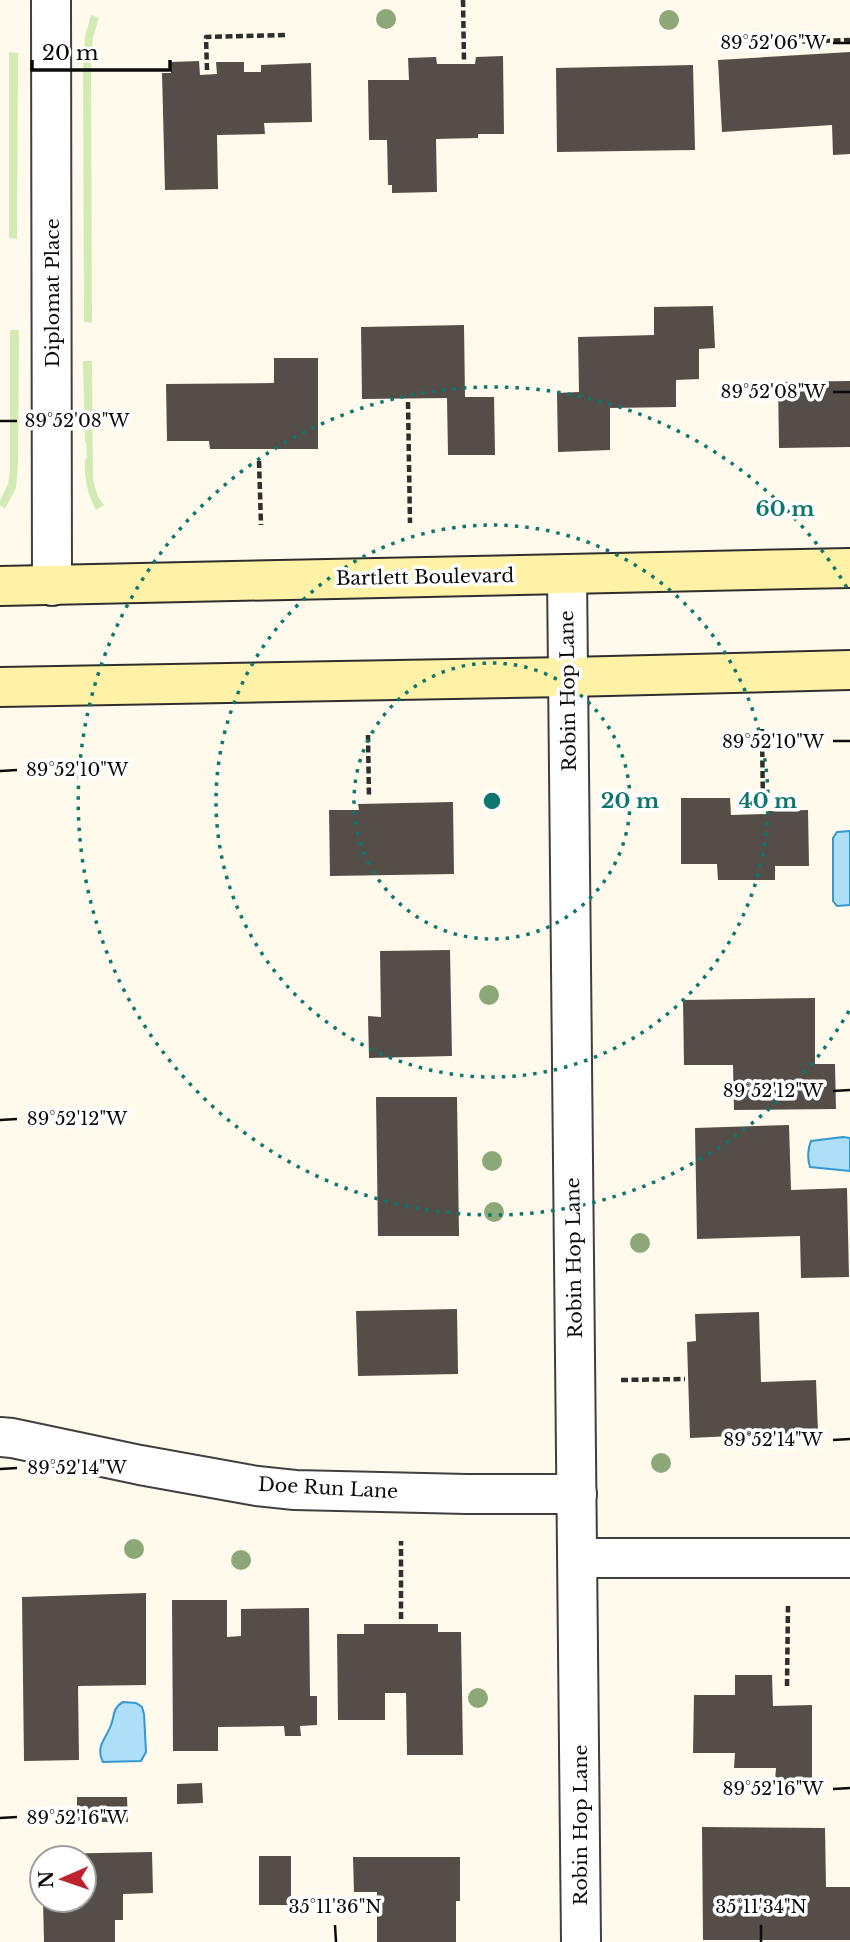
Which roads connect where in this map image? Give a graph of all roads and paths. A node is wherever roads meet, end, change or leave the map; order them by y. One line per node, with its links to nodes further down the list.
1 (51, 0): 15 (street, Diplomat Place)
2 (463, 0): 6 (path)
3 (286, 35): 7 (path)
4 (850, 40): 5 (path)
5 (781, 42)
6 (464, 60)
7 (207, 70)
8 (408, 402): 10 (path)
9 (259, 461): 11 (path)
10 (410, 523)
11 (261, 526)
12 (850, 568): 13 (main road, Bartlett Boulevard)
13 (567, 575): 15 (main road, Bartlett Boulevard); 17 (street, Robin Hop Lane)
14 (0, 586): 15 (main road, Bartlett Boulevard)
15 (52, 586)
16 (850, 670): 17 (main road)
17 (568, 677): 18 (main road); 26 (street, Robin Hop Lane)
18 (0, 687)
19 (762, 729): 22 (path)
20 (368, 736): 21 (path)
21 (369, 798)
22 (763, 807)
23 (685, 1379): 24 (path)
24 (621, 1380)
25 (0, 1437): 26 (street, Doe Run Lane)
26 (577, 1494): 28 (street, Robin Hop Lane)
27 (401, 1541): 31 (path)
28 (578, 1558): 29 (street); 33 (street, Robin Hop Lane)
29 (850, 1558)
30 (788, 1606): 32 (path)
31 (401, 1619)
32 (787, 1686)
33 (581, 1942)

